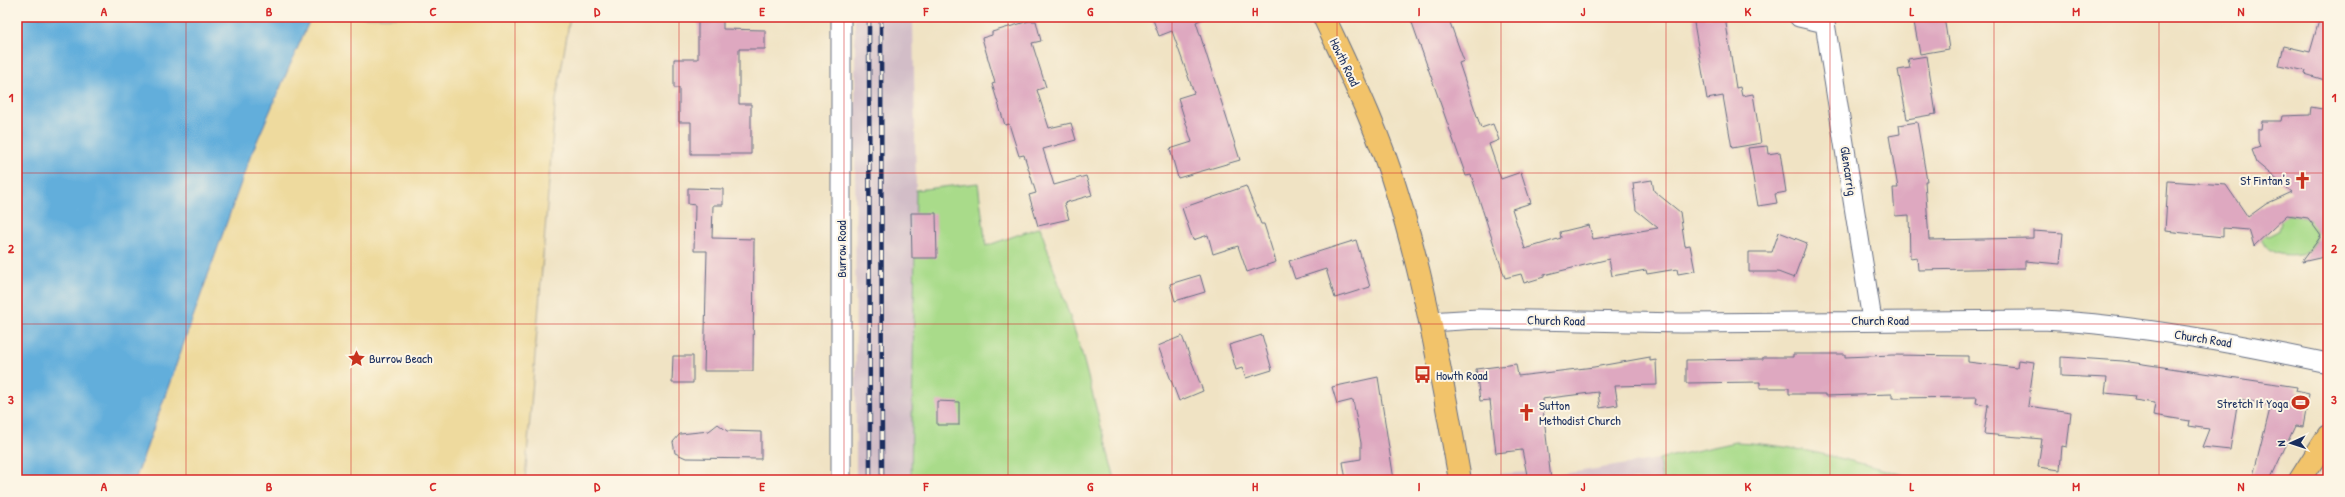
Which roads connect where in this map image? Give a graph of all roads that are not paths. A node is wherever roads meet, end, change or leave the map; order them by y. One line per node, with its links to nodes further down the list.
1 (841, 17): 9 (street, Burrow Road)
2 (1324, 17): 6 (main road, Howth Road)
3 (1799, 17): 4 (street, Glencarrig)
4 (1830, 20): 5 (street, Glencarrig)
5 (1872, 320): 6 (street, Church Road); 7 (street, Church Road)
6 (1429, 322): 10 (main road, Howth Road)
7 (2328, 363)
8 (2328, 436): 11 (main road)
9 (841, 480)
10 (1460, 480)
11 (2300, 480)

